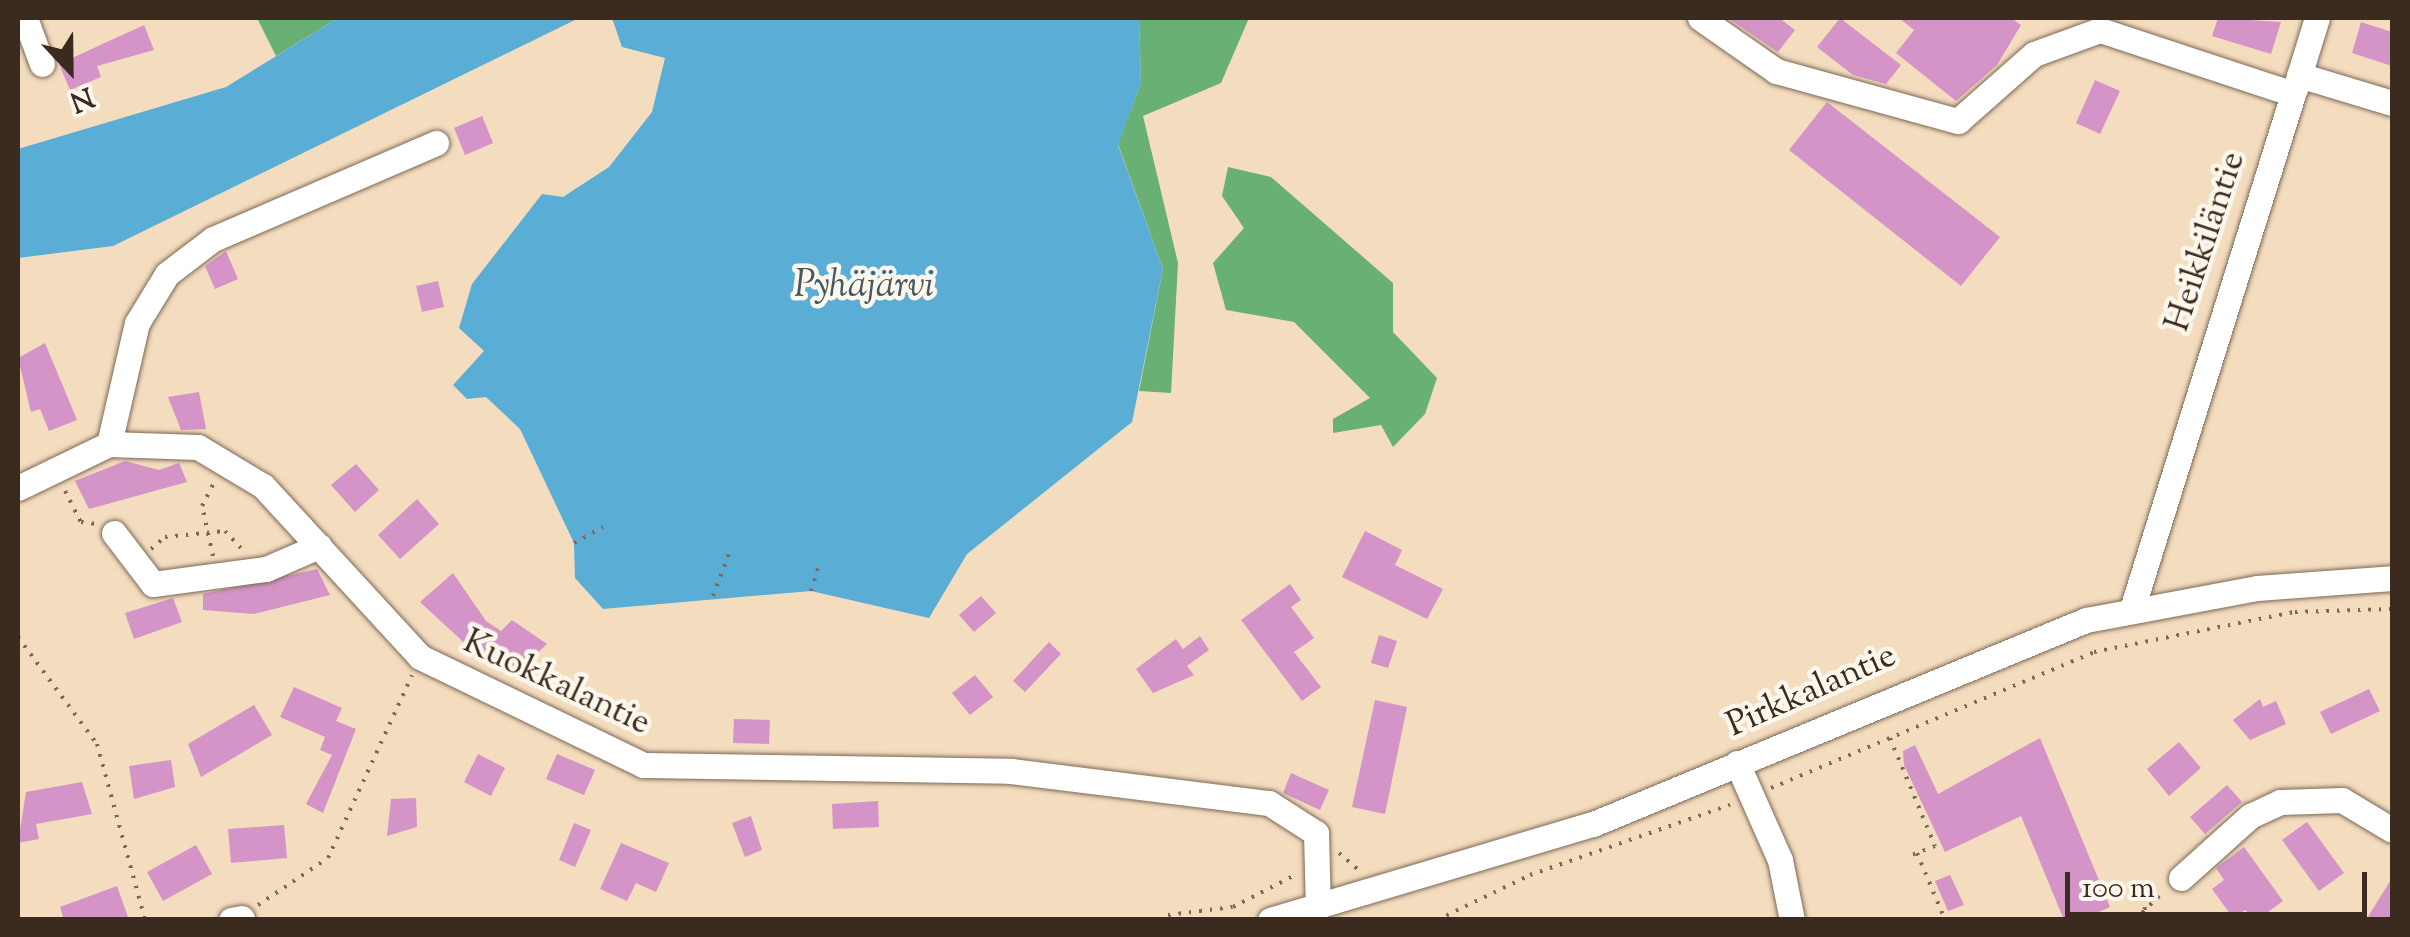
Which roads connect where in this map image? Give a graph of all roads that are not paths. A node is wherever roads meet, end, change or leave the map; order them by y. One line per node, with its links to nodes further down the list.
1 (24, 18): 4 (street)
2 (1700, 18): 5 (street)
3 (2316, 18): 5 (street, Heikkiläntie)
4 (42, 64)
5 (2296, 85): 6 (street); 13 (street, Heikkiläntie)
6 (2392, 102)
7 (436, 143): 8 (street)
8 (109, 444): 9 (street, Kuokkalantie); 11 (street, Kuokkalantie)
9 (18, 488)
10 (114, 534): 11 (street)
11 (319, 546): 17 (street, Kuokkalantie)
12 (2392, 578): 13 (street, Pirkkalantie)
13 (2132, 609): 14 (street, Pirkkalantie)
14 (1736, 763): 17 (street, Pirkkalantie); 19 (street)
15 (2392, 830): 16 (street)
16 (2181, 878)
17 (1318, 908): 18 (street, Pirkkalantie)
18 (1270, 920)
19 (1792, 920)

